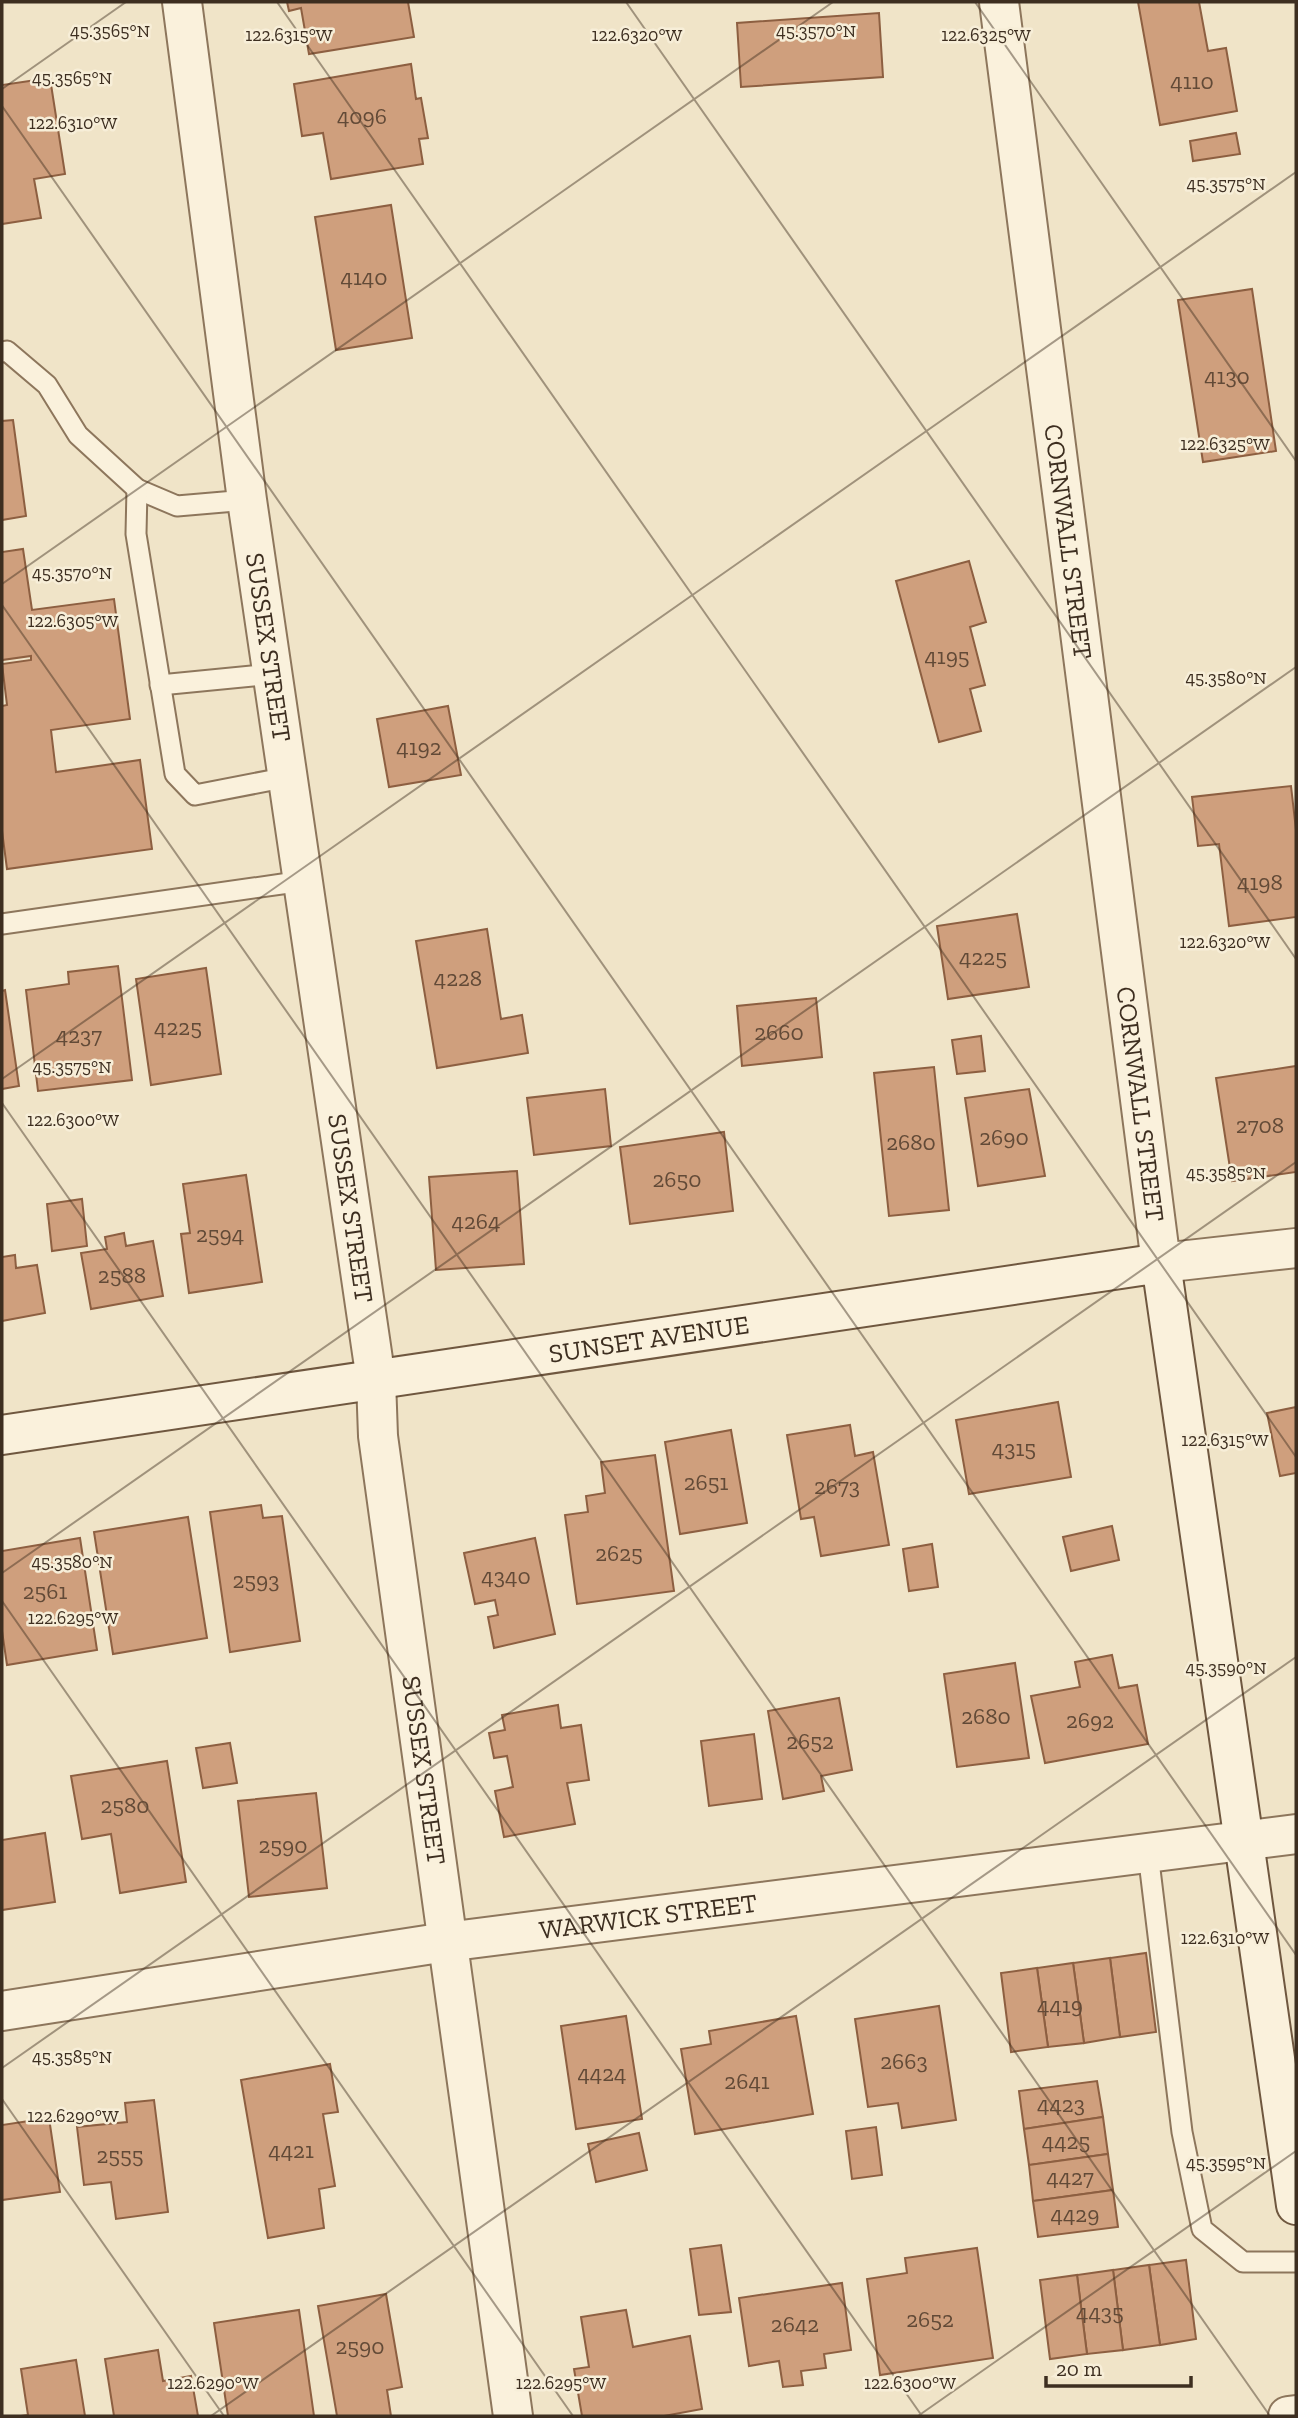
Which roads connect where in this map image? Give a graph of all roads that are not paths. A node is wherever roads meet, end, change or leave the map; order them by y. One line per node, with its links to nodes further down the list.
1 (182, 2): 5 (street, SUSSEX STREET)
2 (999, 2): 12 (street, CORNWALL STREET)
3 (2, 352): 4 (lane)
4 (137, 489): 5 (lane); 7 (lane)
5 (247, 500): 6 (street, SUSSEX STREET)
6 (273, 674): 7 (lane); 8 (street, SUSSEX STREET)
7 (160, 685): 8 (lane)
8 (288, 777): 9 (street, SUSSEX STREET)
9 (303, 881): 10 (lane); 13 (street, SUSSEX STREET)
10 (2, 924)
11 (1296, 1248): 12 (street, SUNSET AVENUE)
12 (1161, 1263): 13 (street, SUNSET AVENUE); 16 (street, CORNWALL STREET)
13 (376, 1380): 14 (street, SUNSET AVENUE); 18 (street, SUSSEX STREET)
14 (2, 1435)
15 (1296, 1834): 16 (street, WARWICK STREET)
16 (1245, 1841): 17 (street, WARWICK STREET); 20 (street, CORNWALL STREET)
17 (1148, 1853): 18 (street, WARWICK STREET); 21 (lane)
18 (446, 1942): 19 (street, WARWICK STREET); 23 (street, SUSSEX STREET)
19 (2, 2011)
20 (1296, 2205)
21 (1296, 2262)
22 (1296, 2415): 24 (street)
23 (513, 2416)
24 (1288, 2416)

